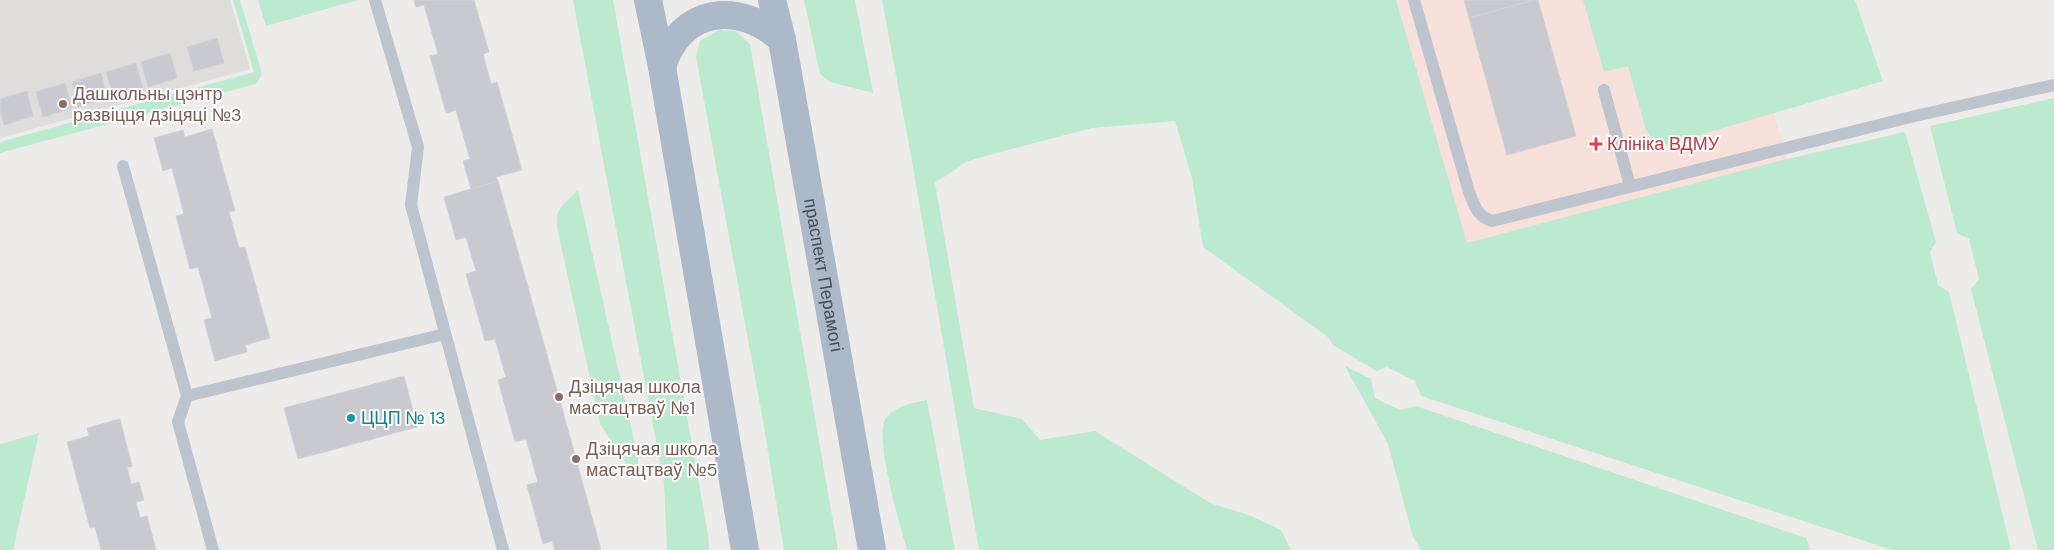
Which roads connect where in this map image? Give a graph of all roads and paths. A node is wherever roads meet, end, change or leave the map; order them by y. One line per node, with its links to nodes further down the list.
1 (375, 0): 11 (lane)
2 (648, 0): 6 (main road)
3 (772, 0): 5 (main road, праспект Перамогі)
4 (1414, 0): 10 (lane)
5 (782, 40): 6 (main road); 16 (main road, праспект Перамогі)
6 (662, 67): 15 (main road)
7 (2054, 85): 10 (lane)
8 (1604, 90): 10 (lane)
9 (123, 166): 12 (lane)
10 (1630, 186)
11 (445, 334): 12 (lane); 14 (lane)
12 (187, 396): 13 (lane)
13 (212, 550)
14 (503, 550)
15 (745, 550)
16 (872, 550)

